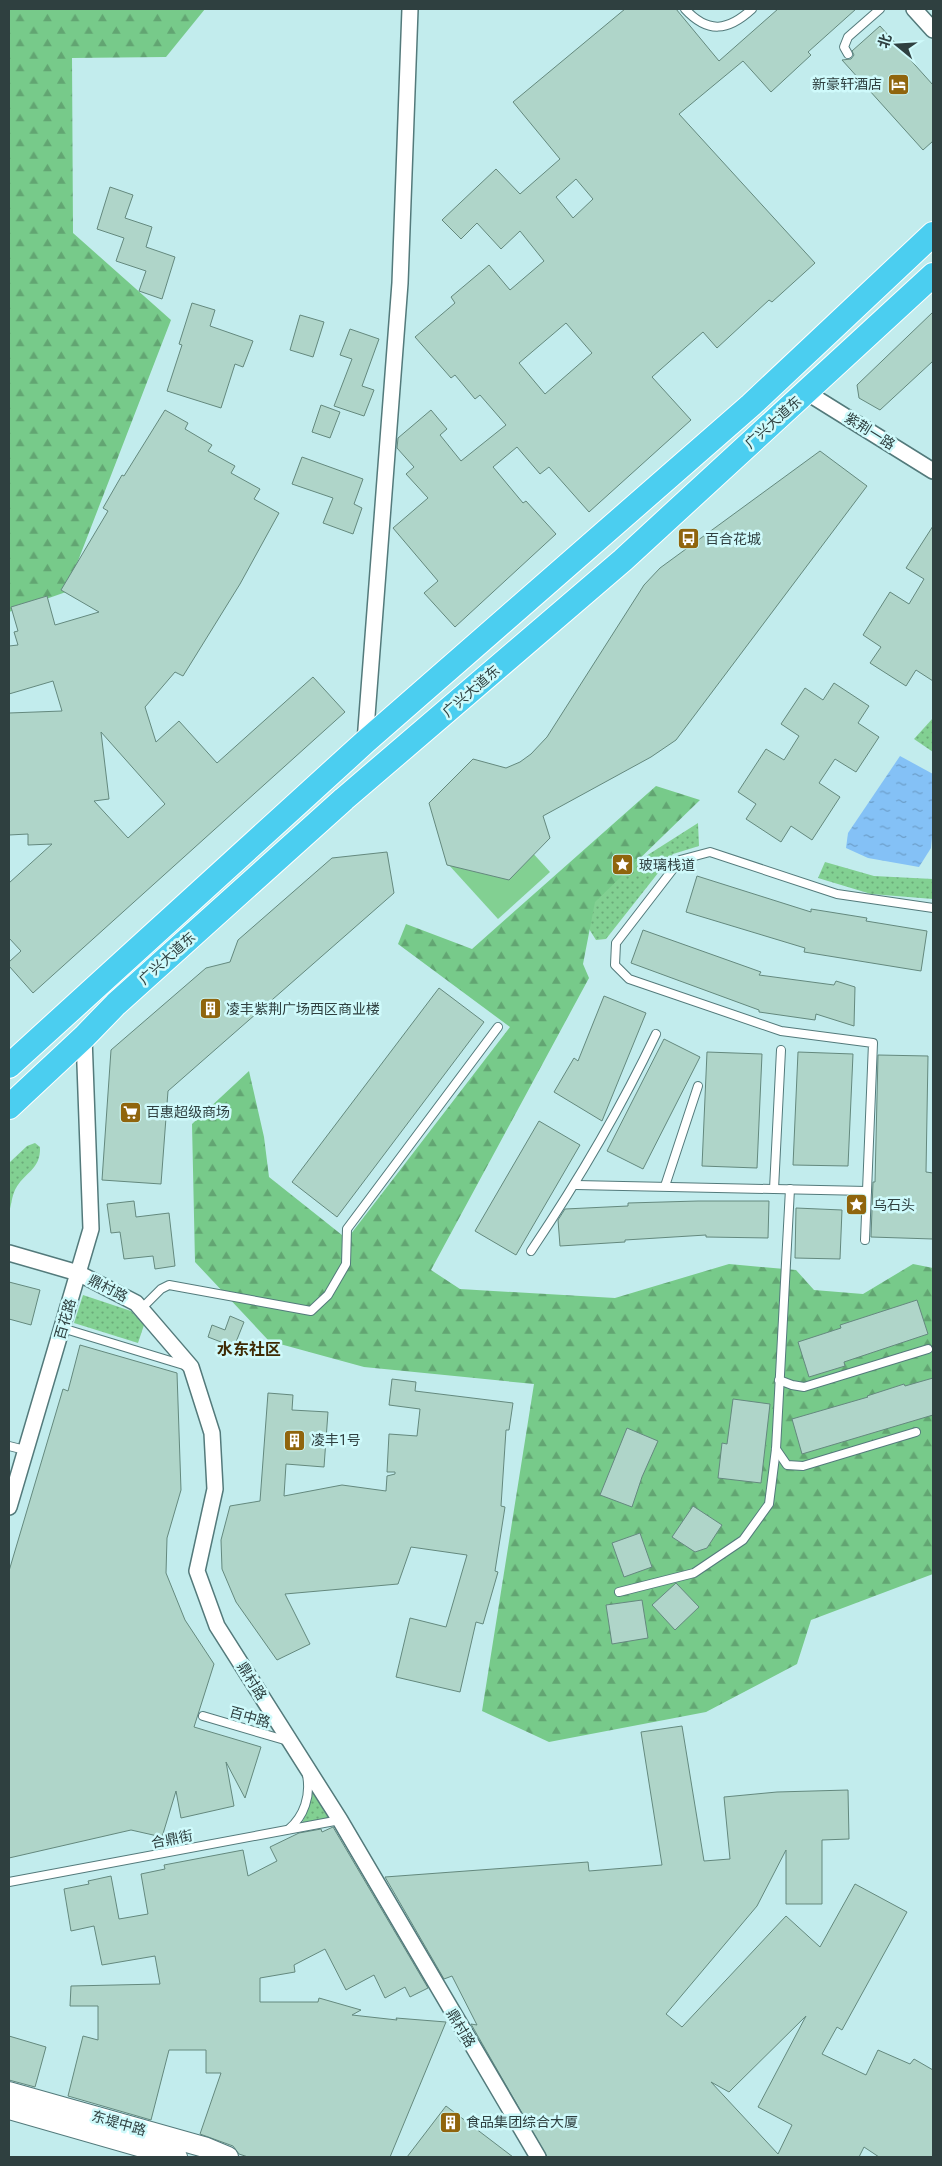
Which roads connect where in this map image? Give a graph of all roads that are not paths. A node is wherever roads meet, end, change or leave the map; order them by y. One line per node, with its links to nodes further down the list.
1 (410, 9): 12 (street)
2 (685, 9): 3 (lane)
3 (752, 9)
4 (880, 9): 7 (lane)
5 (914, 9): 6 (street)
6 (933, 30)
7 (848, 54)
8 (933, 234): 12 (highway, 广兴大道东)
9 (933, 275): 10 (highway, 广兴大道东)
10 (806, 392): 11 (street, 紫荆一路); 16 (highway, 广兴大道东)
11 (933, 471)
12 (366, 742): 18 (highway, 广兴大道东)
13 (933, 908): 25 (lane)
14 (498, 1027): 30 (lane)
15 (656, 1034): 21 (lane)
16 (84, 1037): 20 (highway, 广兴大道东); 29 (street, 百花路)
17 (781, 1050): 23 (lane)
18 (9, 1066)
19 (698, 1086): 22 (lane)
20 (9, 1107)
21 (576, 1185): 22 (lane); 27 (lane)
22 (665, 1186): 23 (lane)
23 (774, 1189): 24 (lane)
24 (790, 1189): 25 (lane); 34 (lane)
25 (868, 1191): 26 (lane)
26 (866, 1240)
27 (531, 1251)
28 (9, 1253): 29 (street, 鼎村路)
29 (78, 1273): 30 (street, 鼎村路); 31 (street, 百花路)
30 (142, 1309): 33 (street, 鼎村路)
31 (62, 1328): 33 (lane); 38 (street, 百花路)
32 (928, 1350): 34 (lane)
33 (191, 1368): 42 (street, 鼎村路)
34 (779, 1380): 37 (lane)
35 (916, 1432): 37 (lane)
36 (9, 1446): 38 (lane)
37 (776, 1449): 40 (lane)
38 (26, 1450): 39 (street, 百花路)
39 (9, 1507)
40 (619, 1592)
41 (203, 1716): 42 (lane, 百中路)
42 (290, 1742): 43 (street, 鼎村路)
43 (306, 1766): 44 (street, 鼎村路); 45 (lane)
44 (340, 1820): 45 (lane, 合鼎街); 51 (street, 鼎村路)
45 (289, 1830): 46 (lane, 合鼎街)
46 (9, 1882)
47 (9, 2092): 50 (main road, 东堤中路)
48 (9, 2109): 49 (main road, 东堤中路)
49 (176, 2157)
50 (228, 2157)
51 (538, 2157)

